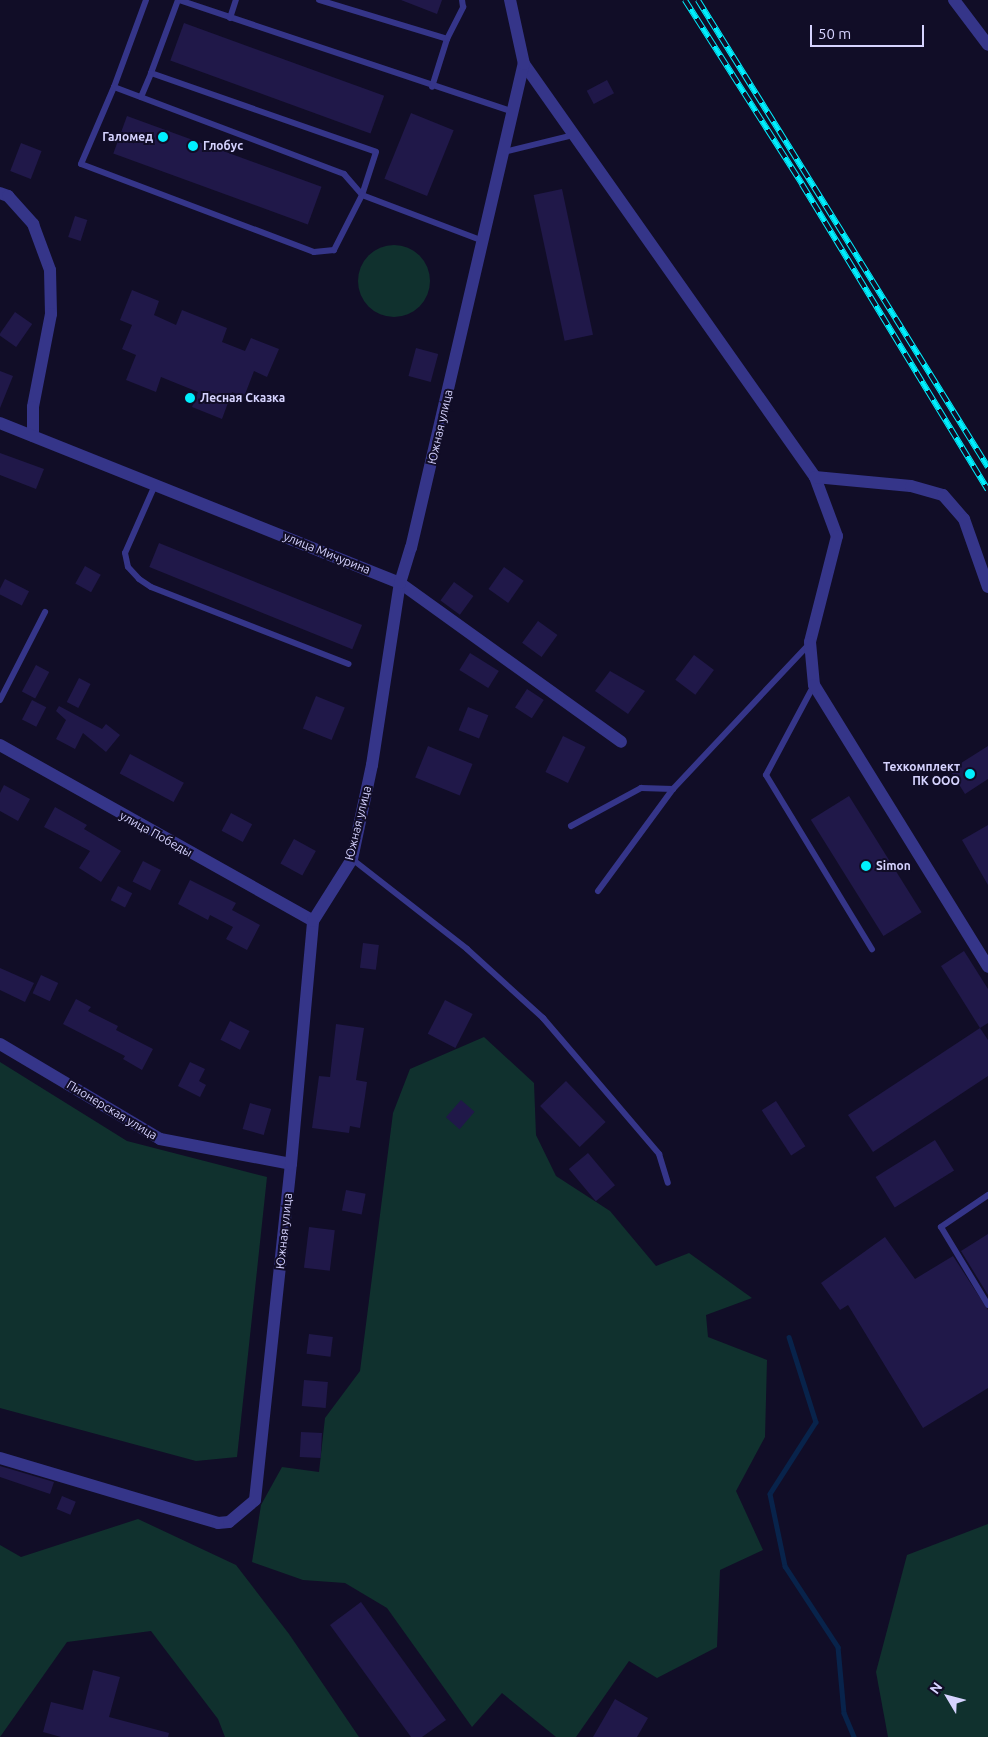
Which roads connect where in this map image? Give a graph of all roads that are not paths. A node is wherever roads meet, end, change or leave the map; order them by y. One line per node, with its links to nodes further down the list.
1 (146, 0): 13 (lane)
2 (178, 0): 8 (lane); 12 (lane)
3 (236, 0): 8 (lane)
4 (319, 0): 9 (lane)
5 (462, 0): 9 (lane)
6 (510, 0): 11 (street, Южная улица)
7 (954, 0): 10 (street)
8 (230, 18): 14 (lane)
9 (447, 39): 14 (lane)
10 (988, 45)
11 (524, 64): 16 (street, Южная улица); 17 (street)
12 (151, 73): 15 (lane); 20 (lane)
13 (114, 87): 15 (lane); 20 (lane)
14 (432, 87): 16 (lane)
15 (141, 97): 20 (lane)
16 (513, 112): 18 (street, Южная улица)
17 (574, 135): 18 (lane); 24 (street)
18 (504, 152): 21 (street, Южная улица)
19 (0, 193): 23 (street)
20 (362, 195): 21 (lane)
21 (483, 241): 26 (street, Южная улица)
22 (0, 423): 23 (street, улица Мичурина)
23 (33, 436): 25 (street, улица Мичурина)
24 (815, 477): 27 (street); 29 (street)
25 (155, 485): 26 (street, улица Мичурина); 30 (lane)
26 (400, 584): 33 (street, улица Мичурина); 37 (street, Южная улица)
27 (988, 587)
28 (45, 612): 32 (lane)
29 (810, 642): 31 (street); 35 (lane)
30 (348, 664)
31 (814, 685): 40 (lane); 41 (street)
32 (0, 700)
33 (621, 742)
34 (0, 746): 39 (street, улица Победы)
35 (673, 789): 36 (lane); 38 (lane)
36 (570, 826)
37 (352, 859): 39 (street, Южная улица); 44 (lane)
38 (598, 892)
39 (313, 922): 43 (street, Южная улица)
40 (872, 949)
41 (988, 967)
42 (0, 1044): 43 (street, Пионерская улица)
43 (292, 1164): 47 (street, Южная улица)
44 (668, 1183)
45 (988, 1195): 46 (lane)
46 (988, 1305)
47 (0, 1458)

